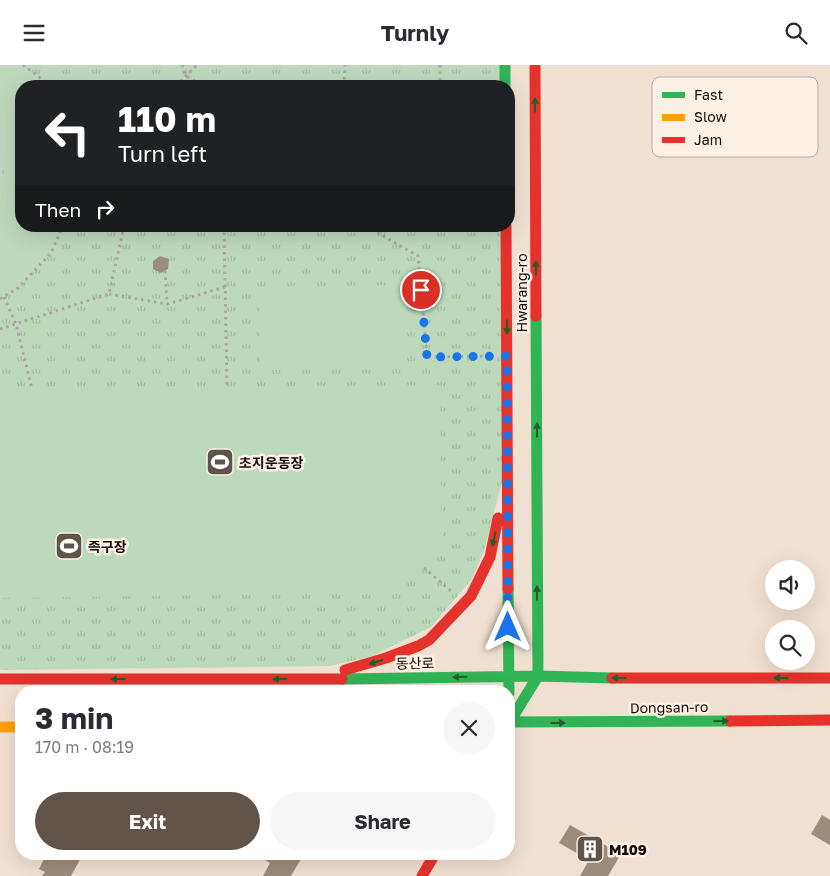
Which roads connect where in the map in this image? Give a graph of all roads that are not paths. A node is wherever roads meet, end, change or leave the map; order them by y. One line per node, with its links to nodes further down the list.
1 (505, 65): 3 (street)
2 (535, 65): 6 (street, Hwarang-ro, one-way to 2)
3 (505, 80)
4 (506, 232): 5 (street, Hwarang-ro, one-way to 5)
5 (507, 457): 7 (street, Hwarang-ro); 10 (street, one-way to 10)
6 (538, 676): 7 (street, 동산로); 8 (street, 동산로, one-way to 6); 12 (street)
7 (509, 677): 10 (street, 동산로, one-way to 10); 11 (street, Hwarang-ro)
8 (830, 678)
9 (0, 679): 10 (street, 동산로, one-way to 9)
10 (314, 679)
11 (509, 685)
12 (515, 713)
13 (830, 720): 14 (street, Dongsan-ro, one-way to 13)
14 (515, 723)
15 (0, 727): 16 (street)
16 (15, 727)
17 (431, 860): 18 (street)
18 (422, 876)

